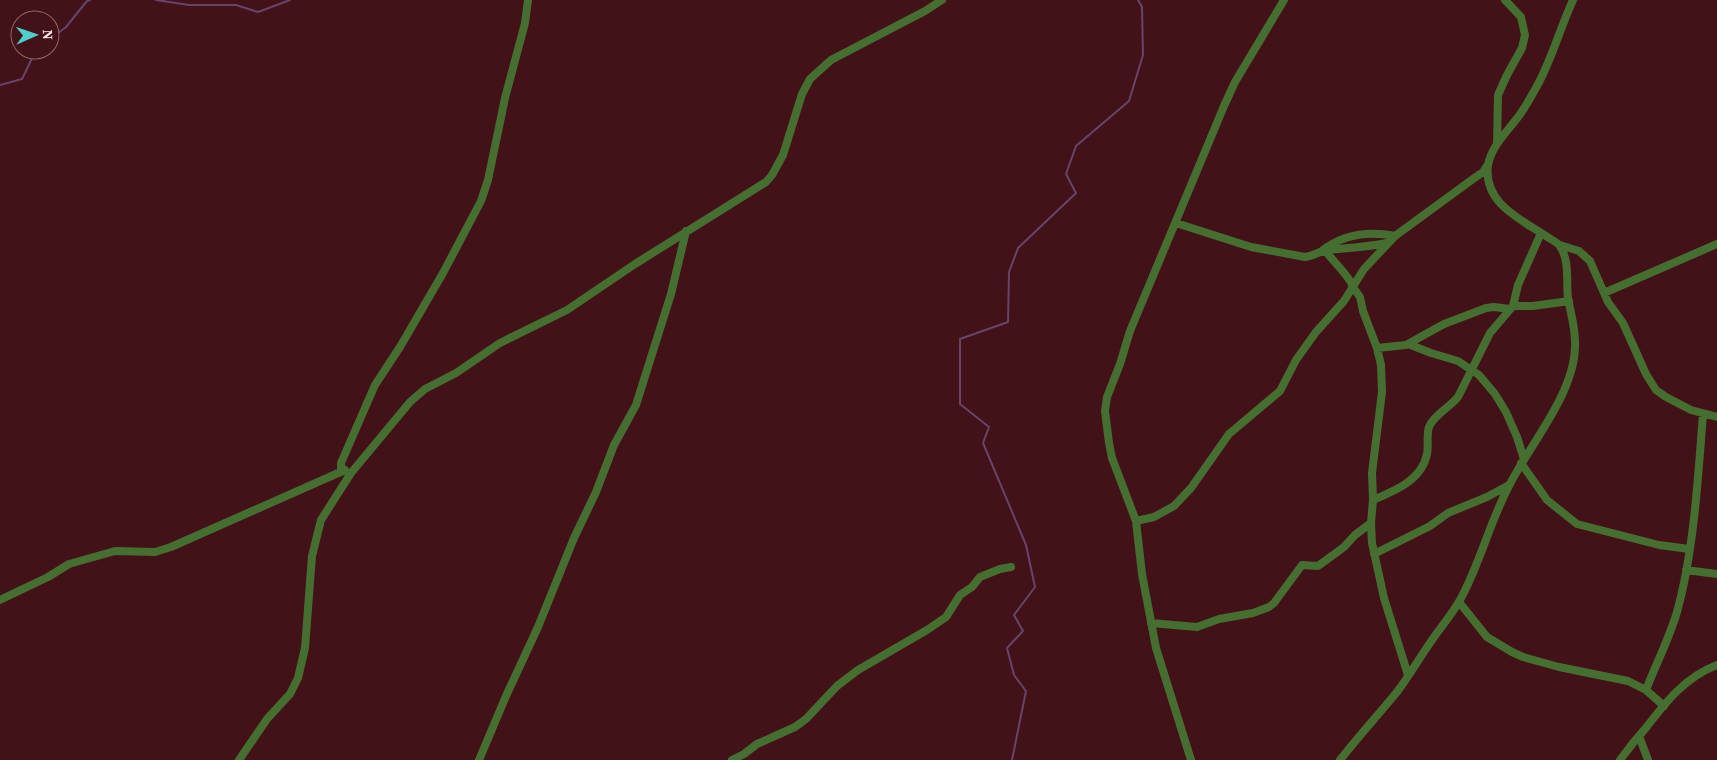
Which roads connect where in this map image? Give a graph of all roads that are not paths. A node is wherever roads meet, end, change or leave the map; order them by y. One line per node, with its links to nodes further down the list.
1 (528, 0): 27 (street)
2 (942, 0): 9 (street)
3 (1284, 0): 8 (street)
4 (1505, 0): 6 (street)
5 (1573, 0): 6 (street)
6 (1497, 144): 7 (street)
7 (1488, 164): 10 (street); 11 (street)
8 (1176, 223): 15 (street); 30 (street)
9 (686, 231): 26 (street); 46 (street)
10 (1541, 233): 14 (street); 19 (street)
11 (1395, 236): 12 (street); 15 (street)
12 (1387, 244): 15 (street); 16 (street)
13 (1717, 244): 17 (street)
14 (1560, 245): 17 (street); 18 (street)
15 (1323, 251): 16 (street)
16 (1352, 286): 21 (street); 30 (street)
17 (1604, 293): 23 (street)
18 (1568, 301): 19 (street); 25 (street)
19 (1512, 307): 20 (street); 22 (street)
20 (1408, 344): 21 (street); 22 (street)
21 (1377, 348): 29 (street)
22 (1472, 369): 25 (street); 29 (street)
23 (1703, 414): 24 (street); 32 (street)
24 (1717, 417)
25 (1523, 461): 28 (street); 32 (street)
26 (361, 462): 27 (street); 45 (street)
27 (341, 472): 37 (street)
28 (1509, 484): 33 (street); 38 (street)
29 (1373, 500): 31 (street)
30 (1136, 521): 39 (street)
31 (1371, 522): 33 (street); 39 (street)
32 (1689, 549): 35 (street)
33 (1374, 554): 41 (street)
34 (1011, 567): 47 (street)
35 (1686, 570): 36 (street); 42 (street)
36 (1717, 574)
37 (0, 600)
38 (1459, 602): 41 (street); 42 (street)
39 (1151, 623): 48 (street)
40 (1717, 664): 43 (street)
41 (1408, 675): 49 (street)
42 (1646, 690): 43 (street)
43 (1664, 706): 44 (street)
44 (1639, 736): 50 (street); 51 (street)
45 (239, 760)
46 (479, 760)
47 (732, 760)
48 (1191, 760)
49 (1340, 760)
50 (1620, 760)
51 (1648, 760)

